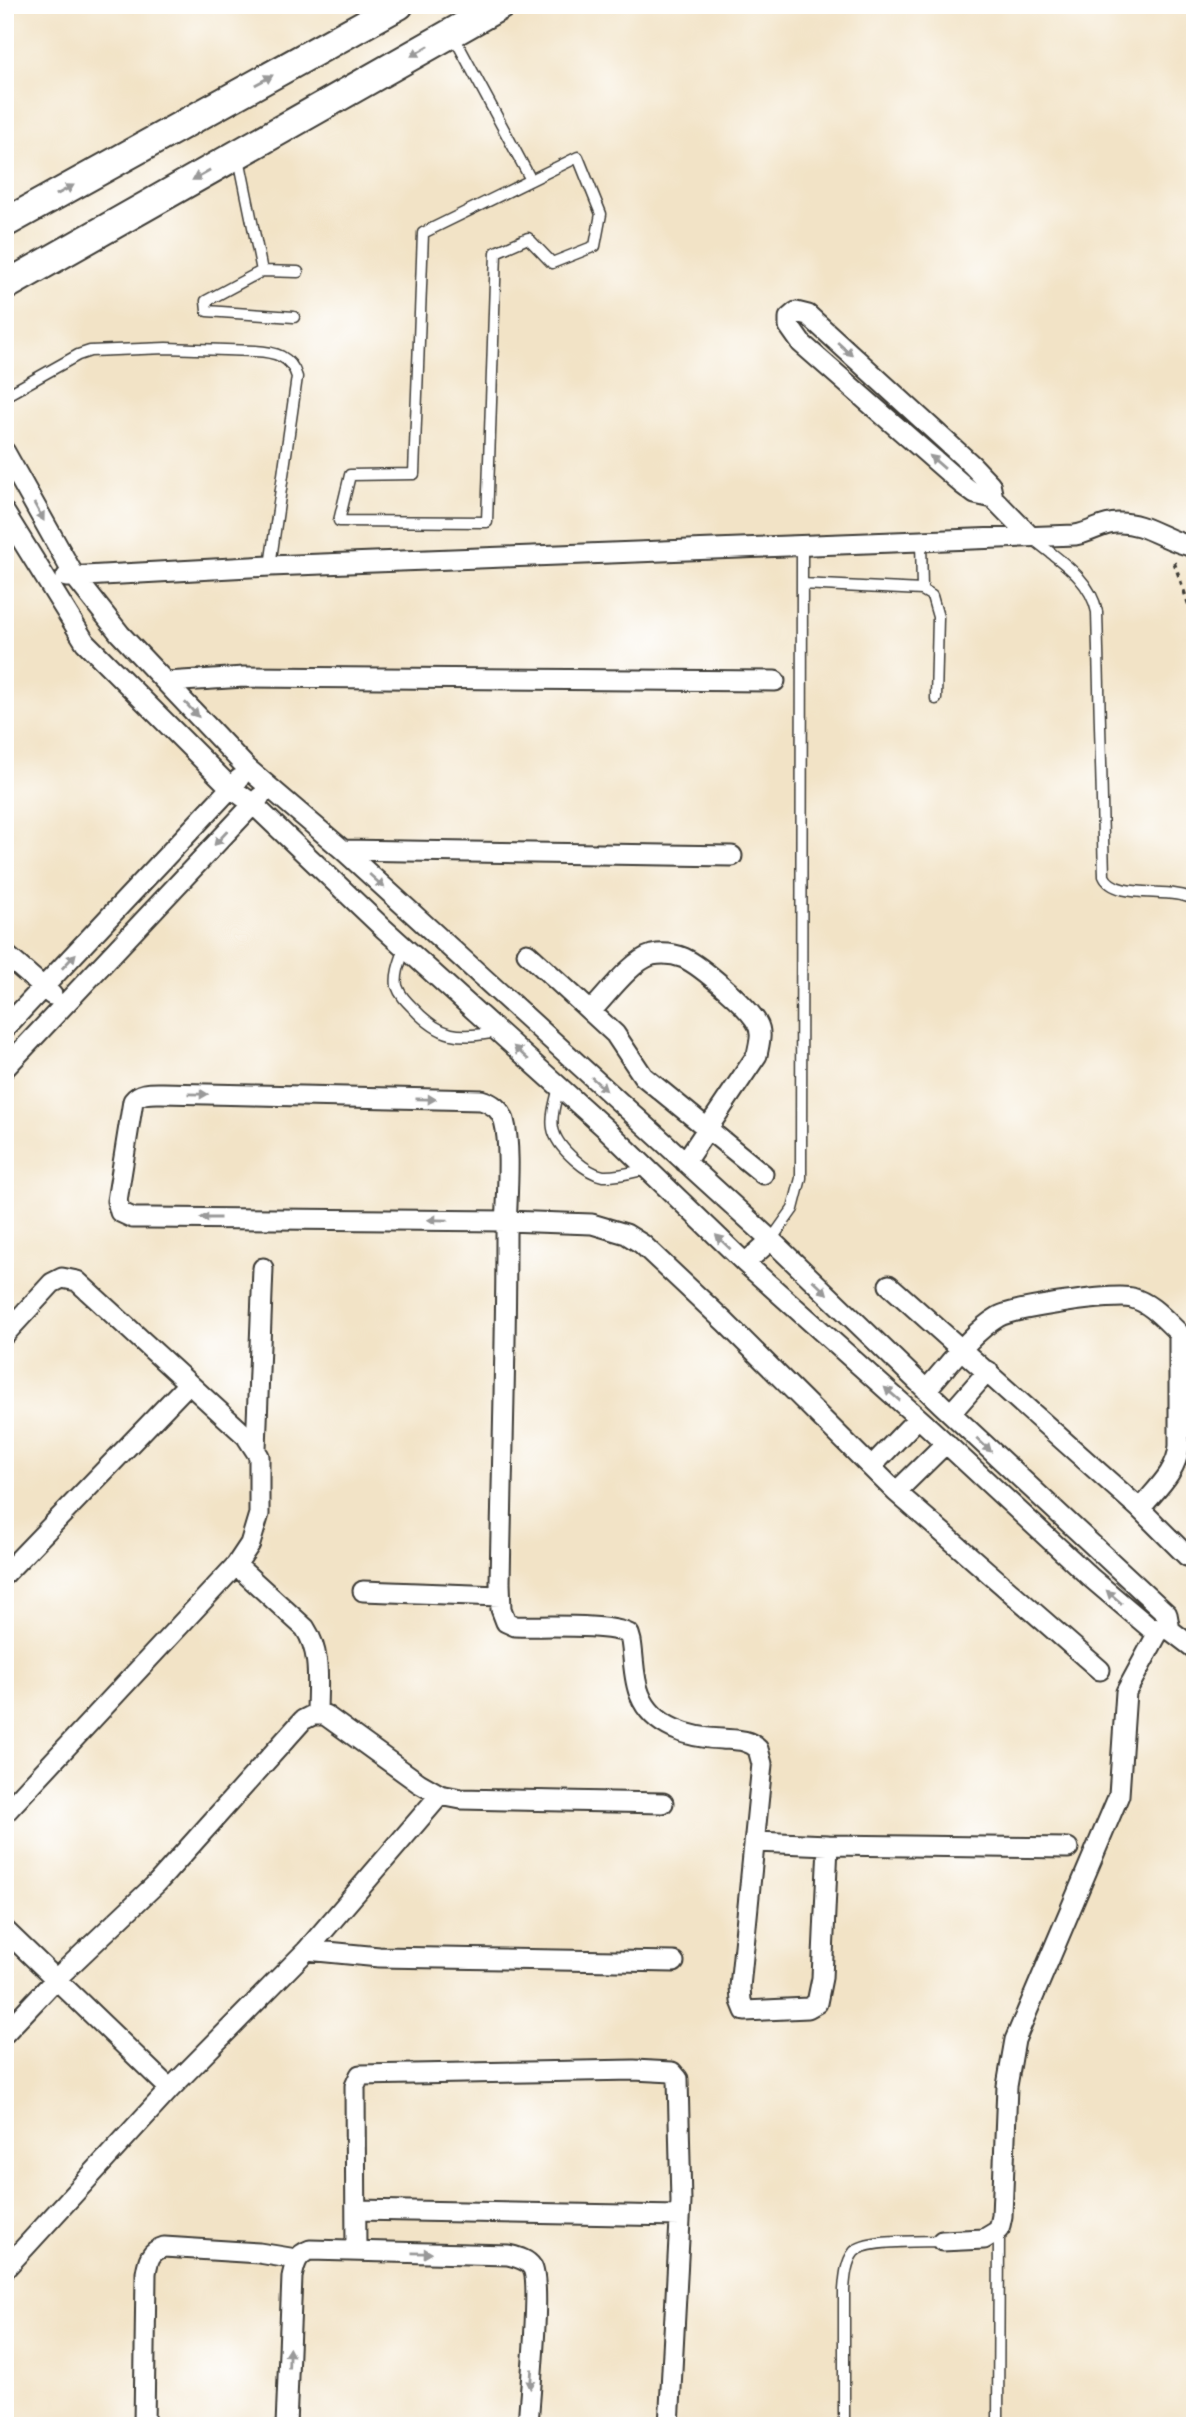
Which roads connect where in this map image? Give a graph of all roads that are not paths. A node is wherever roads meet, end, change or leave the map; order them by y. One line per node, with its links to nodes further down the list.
1 (399, 5): 6 (street, one-way to 1)
2 (500, 5): 3 (street)
3 (452, 33): 4 (street, one-way to 4); 5 (lane)
4 (238, 154): 7 (lane); 9 (street, one-way to 9)
5 (531, 180): 5 (lane)
6 (5, 223)
7 (262, 271): 8 (lane); 10 (lane)
8 (298, 272)
9 (5, 286)
10 (294, 317)
11 (5, 396): 19 (lane)
12 (5, 452): 21 (street, one-way to 21)
13 (993, 498): 13 (street, one-way to 13); 15 (street)
14 (5, 513): 20 (street)
15 (1030, 537): 16 (street); 18 (street); 33 (lane)
16 (921, 540): 17 (street); 23 (lane)
17 (802, 545): 19 (street); 22 (lane)
18 (1195, 547)
19 (270, 566): 21 (street)
20 (44, 577): 21 (street); 28 (street)
21 (75, 577): 25 (street)
22 (802, 584): 23 (lane); 49 (lane)
23 (922, 590): 26 (lane)
24 (775, 681): 25 (street)
25 (167, 682): 27 (street, one-way to 27)
26 (936, 699)
27 (247, 768): 28 (street); 29 (street)
28 (231, 788): 30 (street); 37 (street, one-way to 28)
29 (267, 788): 30 (street); 31 (street)
30 (253, 804): 34 (street); 38 (street, one-way to 38)
31 (343, 850): 32 (street); 45 (street, one-way to 45)
32 (732, 856)
33 (1195, 900)
34 (405, 948): 41 (street); 41 (lane)
35 (527, 953): 39 (street)
36 (5, 954): 37 (street)
37 (43, 988): 38 (street); 40 (street)
38 (64, 1005): 42 (street)
39 (592, 1010): 44 (street); 44 (street)
40 (5, 1028)
41 (497, 1032): 43 (street, one-way to 41)
42 (5, 1068)
43 (559, 1087): 46 (street); 46 (lane)
44 (708, 1127): 45 (street); 47 (street)
45 (685, 1162): 49 (street)
46 (646, 1168): 50 (street, one-way to 46)
47 (763, 1174)
48 (506, 1221): 48 (street, one-way to 48); 62 (street); 69 (street)
49 (771, 1240): 50 (street); 57 (street, one-way to 57)
50 (745, 1263): 59 (street, one-way to 50)
51 (263, 1268): 61 (street)
52 (889, 1285): 54 (street)
53 (5, 1334): 56 (street)
54 (962, 1348): 55 (street); 57 (street); 64 (street)
55 (988, 1371): 58 (street); 64 (street)
56 (188, 1384): 61 (street); 67 (street)
57 (926, 1390): 58 (street)
58 (951, 1413): 70 (street, one-way to 70)
59 (918, 1418): 60 (street); 62 (street)
60 (946, 1443): 63 (street); 70 (street, one-way to 60)
61 (256, 1448): 66 (street)
62 (871, 1467): 63 (street)
63 (896, 1492): 71 (street)
64 (1140, 1509): 65 (street)
65 (1187, 1556)
66 (236, 1565): 72 (street); 75 (street)
67 (5, 1574)
68 (363, 1591): 69 (street)
69 (500, 1596): 76 (street)
70 (1181, 1637): 87 (street)
71 (1100, 1670)
72 (317, 1714): 73 (street); 82 (street)
73 (440, 1795): 74 (street); 80 (street)
74 (663, 1803)
75 (5, 1813)
76 (756, 1842): 77 (street); 77 (street)
77 (828, 1845): 78 (street)
78 (1068, 1848)
79 (5, 1930): 82 (street)
80 (307, 1950): 81 (street); 84 (street)
81 (674, 1962)
82 (56, 1979): 83 (street); 84 (street)
83 (5, 2033)
84 (170, 2089): 91 (street)
85 (356, 2210): 86 (street); 86 (street); 89 (street)
86 (680, 2216): 95 (street)
87 (999, 2230): 88 (street); 97 (lane)
88 (942, 2241): 96 (lane)
89 (356, 2251): 90 (street); 94 (street, one-way to 94)
90 (296, 2259): 92 (street); 93 (street, one-way to 90)
91 (5, 2269)
92 (144, 2426)
93 (286, 2426)
94 (528, 2426)
95 (669, 2426)
96 (844, 2426)
97 (998, 2426)

